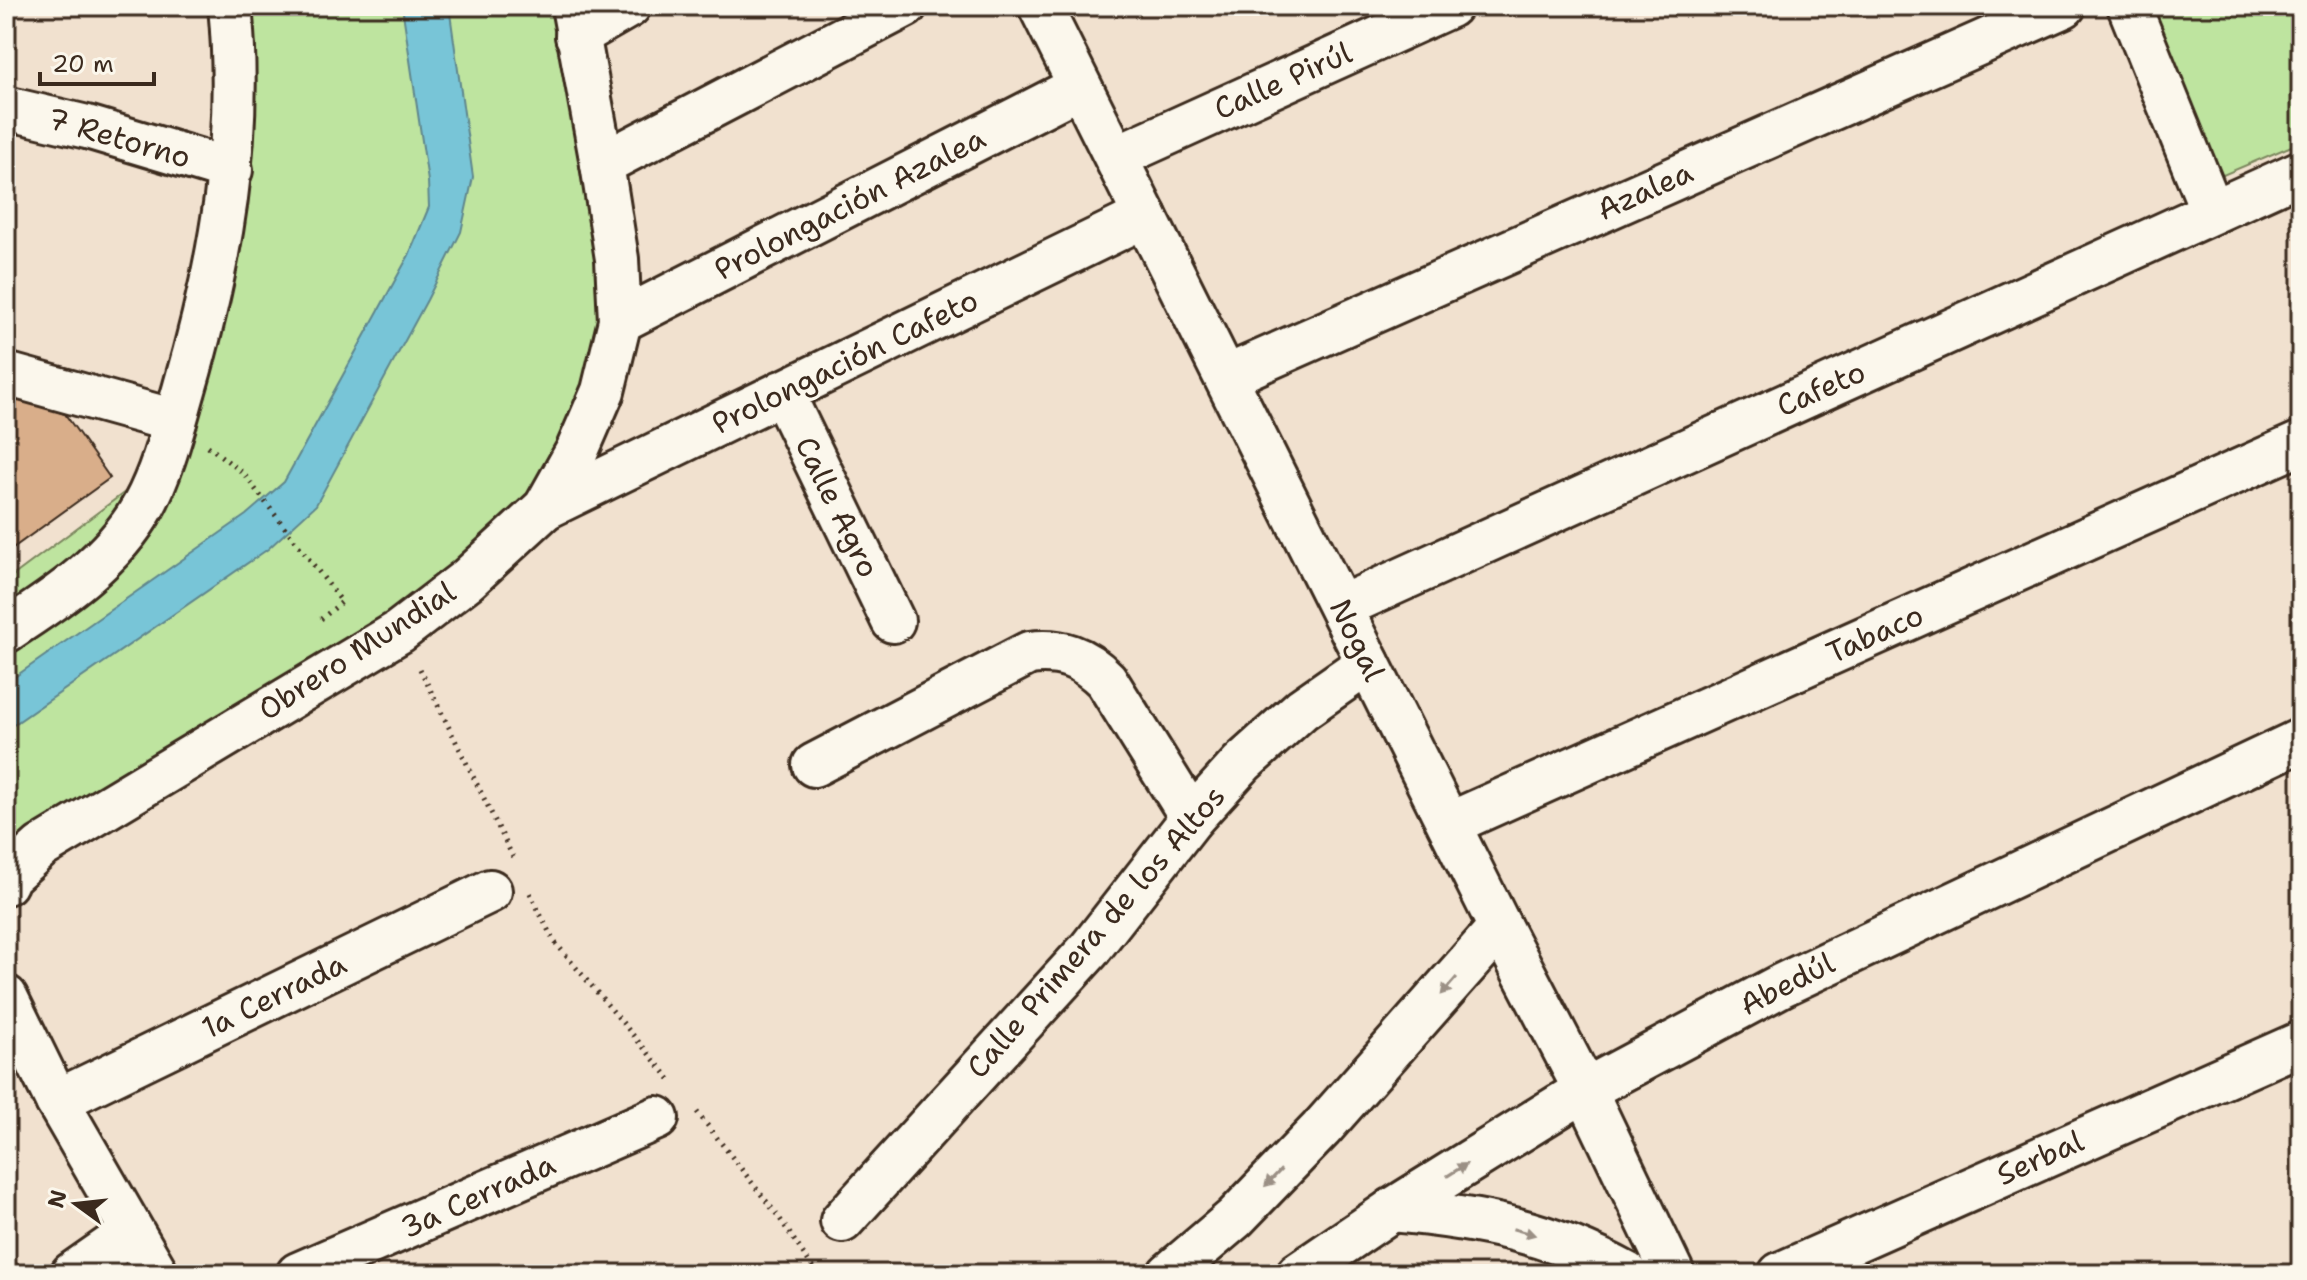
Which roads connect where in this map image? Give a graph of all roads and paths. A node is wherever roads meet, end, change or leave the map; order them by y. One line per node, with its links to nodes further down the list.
1 (230, 6): 13 (street)
2 (629, 6): 8 (street)
3 (905, 6): 12 (street)
4 (1040, 6): 9 (street, Nogal)
5 (1450, 6): 11 (street, Calle Pirúl)
6 (2064, 6): 19 (street, Azalea)
7 (2129, 6): 15 (street)
8 (575, 21): 12 (street, Obrero Mundial)
9 (1079, 87): 11 (street, Nogal); 17 (street, Prolongación Azalea)
10 (6, 108): 13 (street, 7 Retorno)
11 (1116, 157): 16 (street, Nogal)
12 (602, 164): 17 (street, Obrero Mundial)
13 (231, 170): 21 (street)
14 (2301, 172): 15 (street, Cafeto)
15 (2212, 211): 24 (street, Cafeto)
16 (1145, 216): 19 (street, Nogal); 20 (street, Prolongación Cafeto)
17 (620, 321): 23 (street, Obrero Mundial)
18 (6, 374): 21 (street)
19 (1226, 377): 24 (street, Nogal)
20 (782, 392): 23 (street, Prolongación Cafeto); 26 (street, Calle Agro)
21 (175, 421): 25 (path); 27 (street)
22 (2301, 443): 33 (street, Tabaco)
23 (545, 508): 35 (street, Obrero Mundial)
24 (1341, 607): 28 (street, Nogal)
25 (321, 619)
26 (893, 621)
27 (6, 631)
28 (1368, 663): 32 (street, Calle Primera de los Altos); 33 (street, Nogal)
29 (407, 675): 34 (path)
30 (2301, 740): 39 (street, Abedúl)
31 (814, 765): 32 (street)
32 (1192, 818): 43 (street, Calle Primera de los Altos)
33 (1449, 824): 36 (street, Nogal)
34 (512, 881): 40 (street, 1a Cerrada); 41 (path)
35 (6, 883)
36 (1500, 927): 39 (street, Nogal); 49 (street, one-way to 49)
37 (6, 997): 40 (street)
38 (2301, 1043): 53 (street, Serbal)
39 (1585, 1090): 42 (street, Abedúl, one-way to 39); 52 (street, Nogal)
40 (57, 1101): 44 (street)
41 (676, 1104): 47 (street, 3a Cerrada); 48 (path)
42 (1392, 1210): 50 (street, Abedúl); 51 (street, one-way to 51)
43 (842, 1221)
44 (132, 1232): 45 (street); 46 (street)
45 (72, 1274)
46 (157, 1274)
47 (298, 1274)
48 (817, 1274)
49 (1169, 1274)
50 (1298, 1274)
51 (1627, 1274)
52 (1673, 1274)
53 (1780, 1274)

